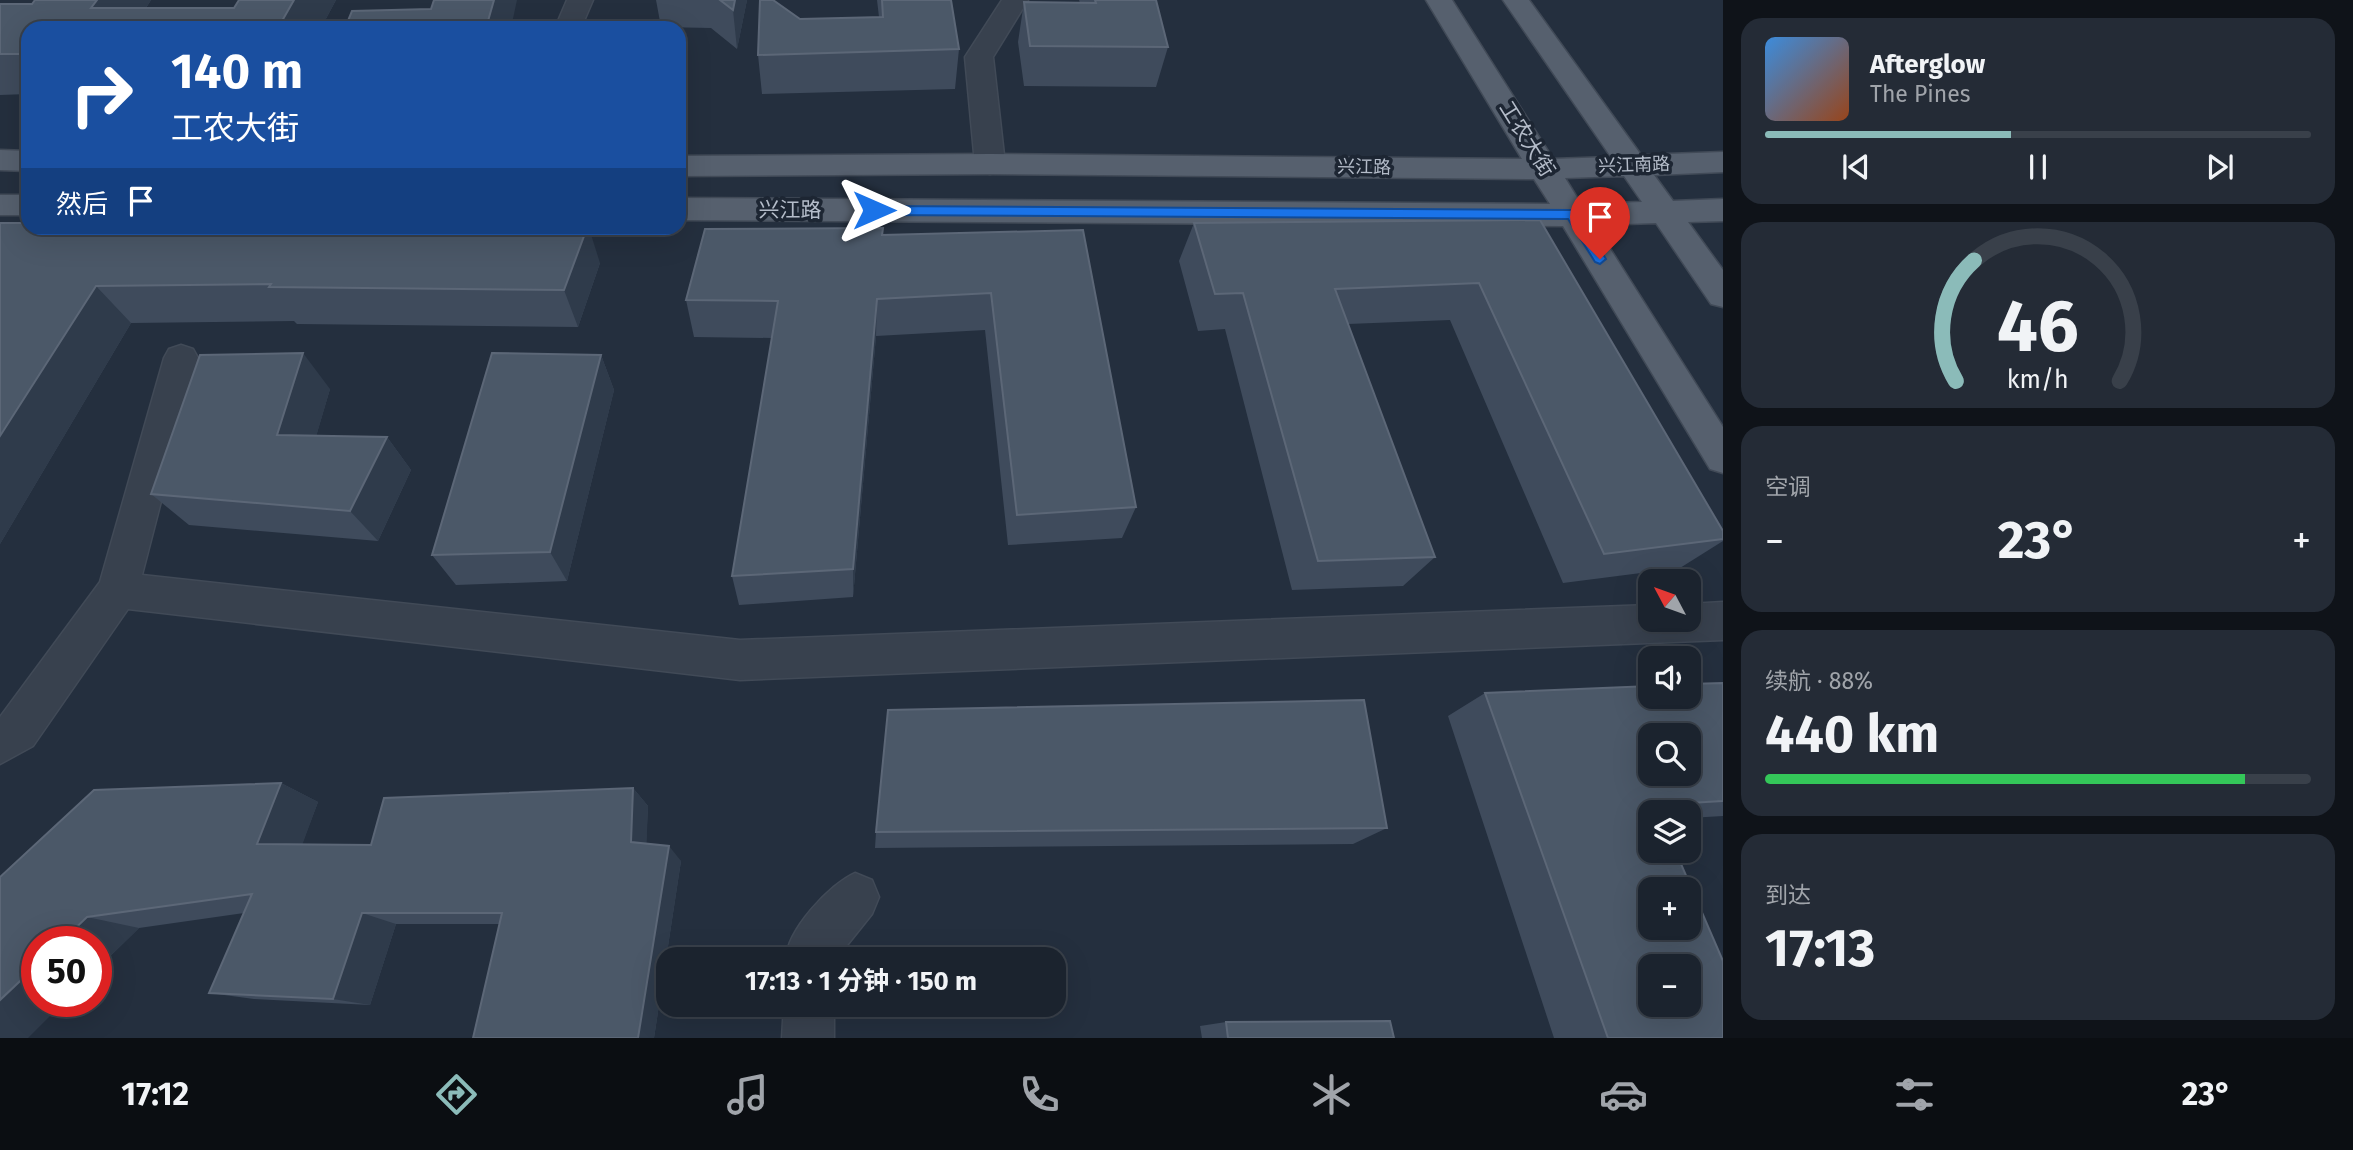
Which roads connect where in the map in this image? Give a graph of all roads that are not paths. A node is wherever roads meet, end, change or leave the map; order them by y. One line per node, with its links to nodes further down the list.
1 (580, 0): 5 (street)
2 (1015, 0): 9 (street)
3 (1439, 0): 12 (main road, 工农大街)
4 (1516, 0): 10 (main road)
5 (571, 21)
6 (0, 160): 7 (main road)
7 (21, 161)
8 (1723, 162): 10 (main road, 兴江南路)
9 (990, 164): 11 (main road, 兴江路); 12 (main road, 兴江路)
10 (1630, 164): 12 (main road, 兴江南路); 17 (main road)
11 (686, 166)
12 (1546, 169): 18 (main road, 工农大街)
13 (0, 205): 14 (main road)
14 (21, 205)
15 (686, 209): 18 (main road, 兴江路)
16 (1723, 210): 17 (main road)
17 (1664, 211): 18 (main road); 19 (main road)
18 (1572, 215): 21 (main road, 工农大街)
19 (1723, 295)
20 (181, 358): 22 (street)
21 (1723, 458)
22 (118, 590): 23 (street); 24 (street)
23 (1723, 621)
24 (0, 742)
25 (855, 897): 26 (street)
26 (813, 947)
27 (809, 1017): 28 (street)
28 (808, 1038)

